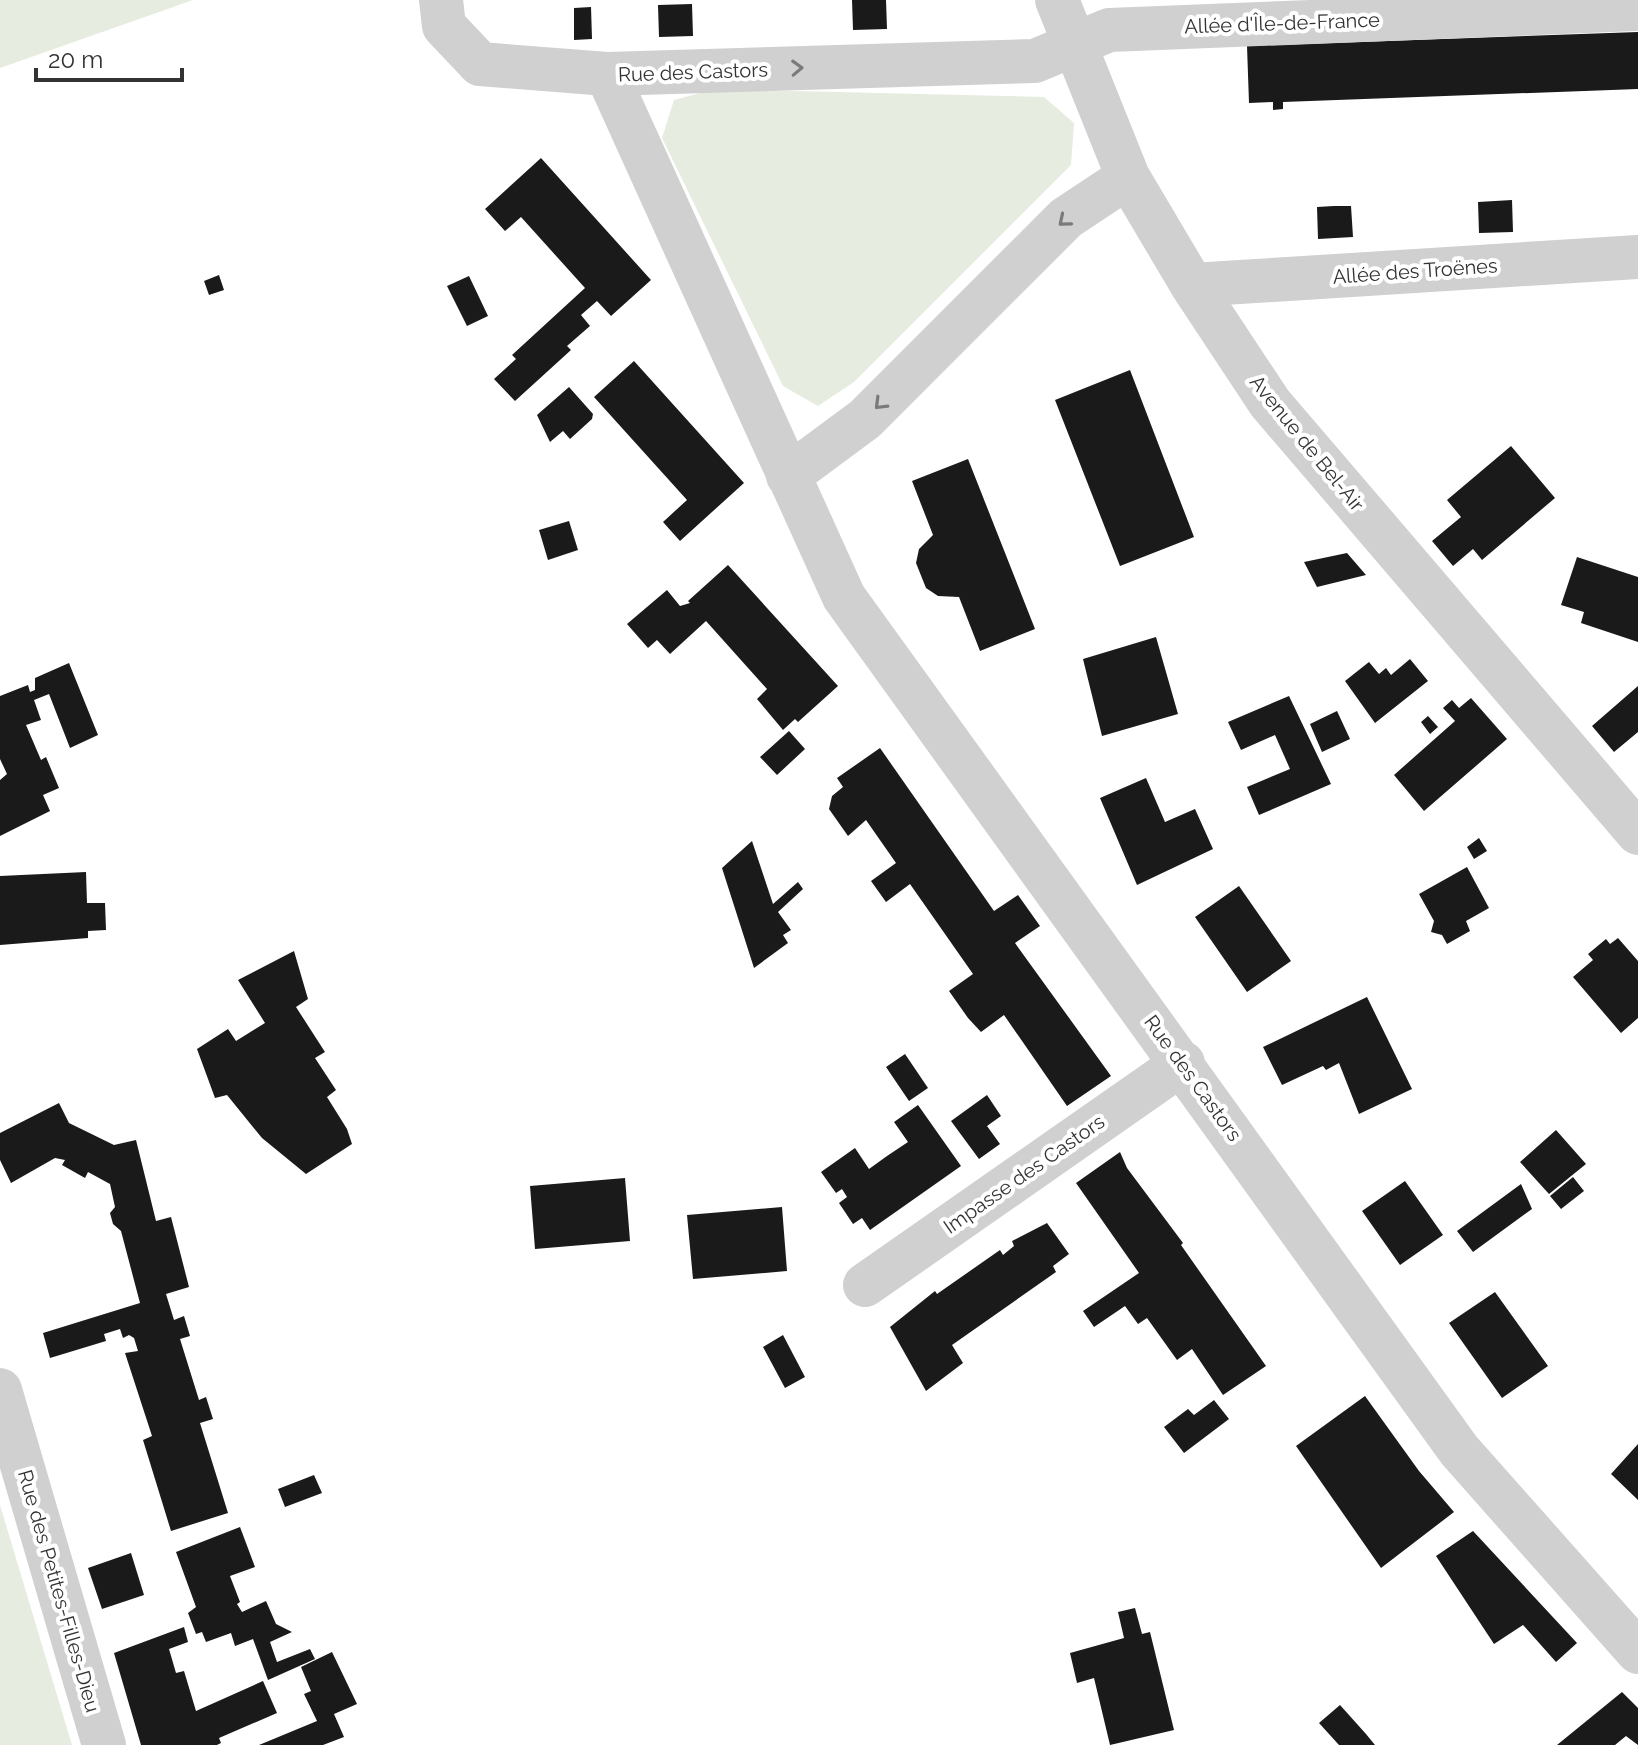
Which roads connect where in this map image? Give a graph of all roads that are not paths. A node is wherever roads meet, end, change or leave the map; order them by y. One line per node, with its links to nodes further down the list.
1 (441, 0): 5 (street)
2 (1057, 0): 4 (street, Avenue de Bel-Air)
3 (1638, 9): 4 (street, Allée d'Île-de-France)
4 (1073, 45): 5 (street, Rue des Castors, one-way to 4); 6 (street, Avenue de Bel-Air)
5 (607, 74): 9 (street, Rue des Castors)
6 (1128, 177): 8 (street, Avenue de Bel-Air); 9 (street, one-way to 9)
7 (1638, 257): 8 (street, Allée des Troënes)
8 (1192, 285): 10 (street, Avenue de Bel-Air)
9 (788, 476): 11 (street, Rue des Castors)
10 (1638, 833)
11 (1183, 1063): 12 (street, Impasse des Castors); 14 (street, Rue des Castors)
12 (865, 1285)
13 (0, 1390): 15 (street, Rue des Petites-Filles-Dieu)
14 (1638, 1652)
15 (104, 1745)

